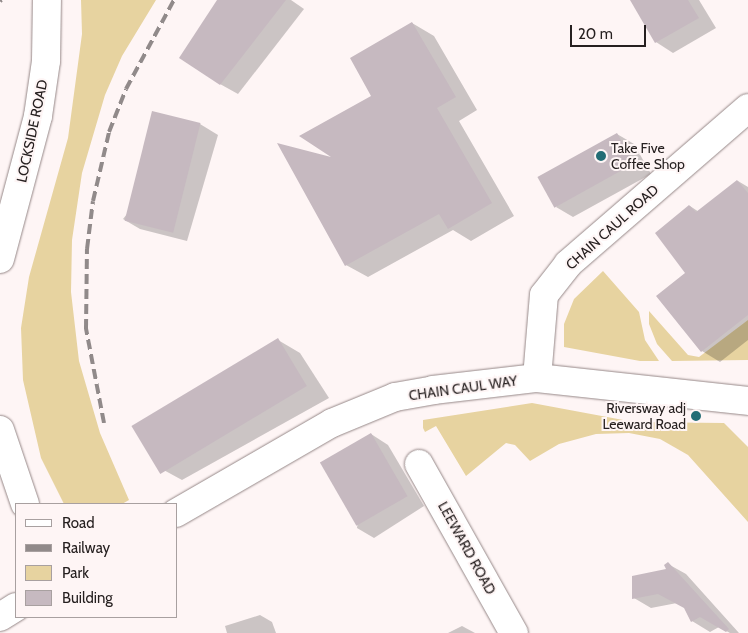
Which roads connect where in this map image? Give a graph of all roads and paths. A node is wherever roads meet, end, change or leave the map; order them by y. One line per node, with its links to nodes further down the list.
1 (47, 0): 3 (street, LOCKSIDE ROAD)
2 (748, 108): 4 (street, CHAIN CAUL ROAD)
3 (0, 259)
4 (537, 378): 5 (street, CHAIN CAUL WAY); 9 (street, CHAIN CAUL WAY)
5 (748, 401)
6 (0, 430): 8 (street)
7 (419, 464): 12 (street, LEEWARD ROAD)
8 (25, 503)
9 (178, 512)
10 (15, 607): 11 (street)
11 (0, 616)
12 (514, 633)

